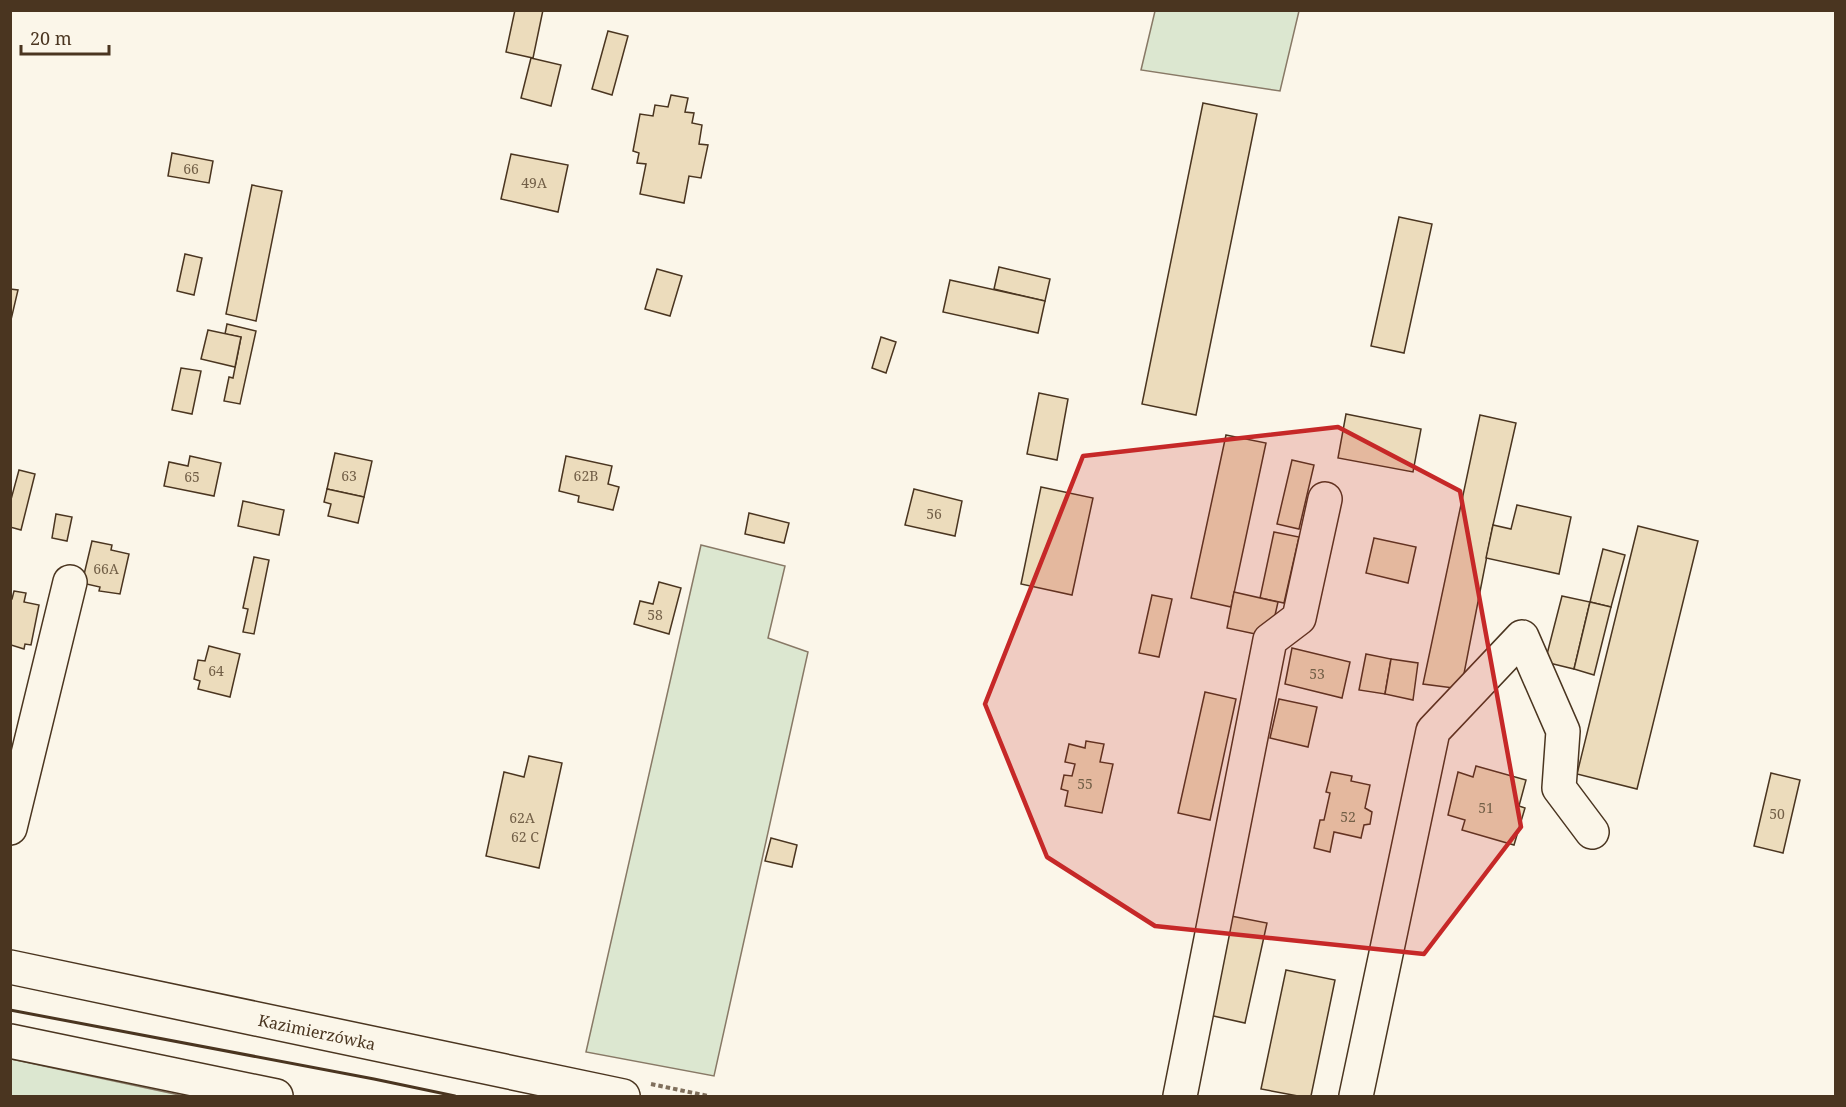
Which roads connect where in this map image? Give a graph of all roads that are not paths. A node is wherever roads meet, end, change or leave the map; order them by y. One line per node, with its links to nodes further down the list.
1 (1325, 499): 9 (main road)
2 (70, 582): 3 (main road)
3 (10, 828)
4 (1592, 832): 10 (main road)
5 (10, 967): 8 (main road, Kazimierzówka)
6 (10, 1041): 7 (main road)
7 (276, 1096)
8 (623, 1096)
9 (1180, 1096)
10 (1356, 1096)

